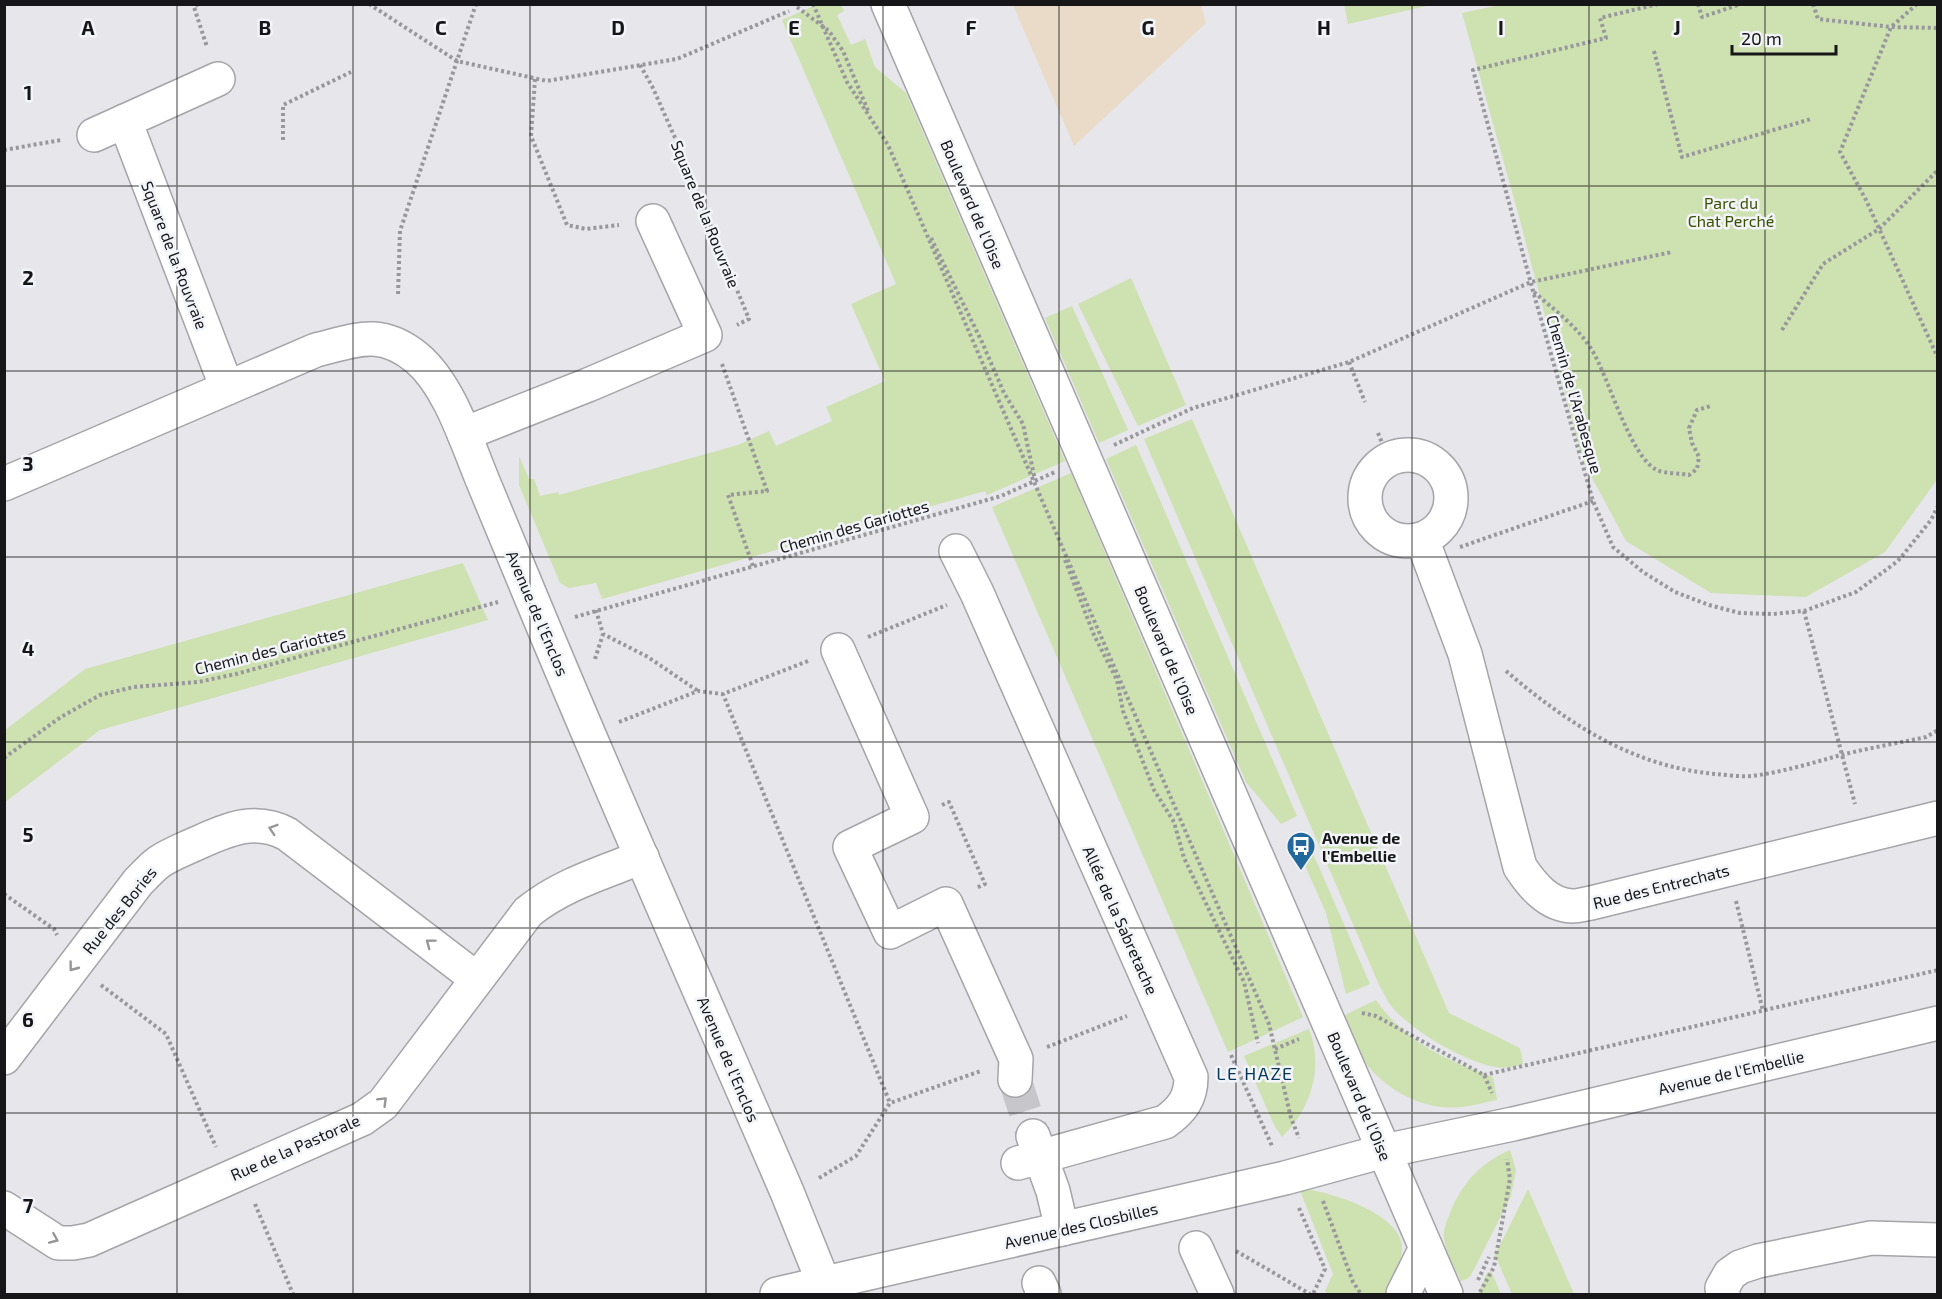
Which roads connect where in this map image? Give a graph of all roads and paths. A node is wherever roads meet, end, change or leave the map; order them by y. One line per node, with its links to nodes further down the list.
1 (198, 4): 20 (path)
2 (369, 4): 17 (path)
3 (476, 4): 17 (path)
4 (813, 4): 13 (path)
5 (888, 4): 45 (street, Boulevard de l'Oise)
6 (1658, 4): 33 (path, Chemin de l'Arabesque)
7 (1698, 4): 8 (path)
8 (1741, 4)
9 (1813, 4): 14 (path)
10 (1917, 4): 14 (path)
11 (797, 8): 13 (path)
12 (789, 11): 18 (path)
13 (822, 26): 24 (path); 24 (path)
14 (1891, 27): 15 (path); 31 (path)
15 (1938, 28)
16 (1654, 51): 22 (path)
17 (457, 61): 21 (path); 35 (path)
18 (640, 65): 21 (path); 37 (path, Square de la Rouvraie)
19 (351, 72): 26 (path)
20 (218, 79): 23 (street)
21 (535, 79): 30 (path)
22 (1811, 119)
23 (124, 121): 25 (street); 40 (street, Square de la Rouvraie)
24 (875, 125): 29 (path)
25 (94, 135): 27 (path)
26 (283, 140)
27 (4, 150)
28 (1938, 170): 31 (path)
29 (905, 186): 47 (path); 47 (path)
30 (653, 221): 37 (street)
31 (1879, 230): 36 (path); 38 (path)
32 (1672, 252): 33 (path)
33 (1531, 282): 34 (path, Chemin de l'Arabesque); 39 (path)
34 (1533, 291): 42 (path); 49 (path, Chemin de l'Arabesque)
35 (398, 294)
36 (1782, 330)
37 (709, 336): 44 (street); 54 (path)
38 (1938, 357)
39 (1349, 362): 41 (path); 45 (path, Chemin des Gariottes)
40 (227, 388): 44 (street, Avenue de l'Enclos); 48 (street, Avenue de l'Enclos)
41 (1365, 402)
42 (1711, 406)
43 (1378, 433): 46 (path)
44 (464, 434): 73 (street, Avenue de l'Enclos)
45 (1084, 458): 47 (path, Chemin des Gariottes); 89 (street, Boulevard de l'Oise)
46 (1389, 460)
47 (1034, 481): 51 (path); 54 (path, Chemin des Gariottes)
48 (4, 484)
49 (1593, 501): 52 (path); 58 (path, Chemin de l'Arabesque)
50 (1938, 506): 58 (path, Chemin de l'Arabesque)
51 (1047, 512): 83 (path); 90 (path)
52 (1425, 549): 62 (street, Rue des Entrechats)
53 (956, 551): 55 (street, Allée de la Sabretache)
54 (753, 566): 57 (path, Chemin des Gariottes)
55 (977, 593): 61 (path); 80 (street, Allée de la Sabretache)
56 (501, 601): 69 (path, Chemin des Gariottes)
57 (596, 610): 59 (path, Chemin des Gariottes); 60 (path)
58 (1804, 611): 68 (path)
59 (570, 618)
60 (603, 634): 63 (path); 64 (path)
61 (838, 650): 65 (path); 70 (street)
62 (1465, 654): 68 (path); 74 (street, Rue des Entrechats)
63 (592, 667)
64 (698, 691): 65 (path); 66 (path)
65 (723, 694): 88 (path)
66 (616, 724)
67 (1938, 730): 68 (path)
68 (1842, 755): 72 (path)
69 (4, 758)
70 (912, 817): 76 (path); 76 (street)
71 (1938, 818): 72 (street, Rue des Entrechats)
72 (1863, 837): 74 (street, Rue des Entrechats)
73 (642, 857): 79 (street, Rue de la Pastorale); 100 (street, Avenue de l'Enclos)
74 (1728, 869): 81 (path)
75 (4, 894): 77 (path)
76 (946, 904): 86 (street)
77 (75, 965): 79 (street, Rue des Bories, one-way to 77); 85 (street, Rue des Bories, one-way to 85); 91 (path)
78 (1938, 970): 81 (path)
79 (477, 979): 91 (street, Rue de la Pastorale, one-way to 79)
80 (1158, 1004): 86 (path); 94 (street, Allée de la Sabretache)
81 (1763, 1011): 87 (path)
82 (1938, 1023): 89 (street, Avenue de l'Embellie)
83 (1258, 1043)
84 (1232, 1055): 90 (path)
85 (4, 1058)
86 (1015, 1069): 88 (path)
87 (1484, 1075)
88 (890, 1103): 92 (path)
89 (1384, 1151): 90 (street, Avenue des Closbilles); 98 (street, Boulevard de l'Oise)
90 (1298, 1174): 94 (street, Avenue des Closbilles); 105 (path); 106 (path)
91 (229, 1176): 93 (street, Rue de la Pastorale, one-way to 91); 102 (path)
92 (812, 1182)
93 (4, 1208)
94 (1062, 1229): 100 (street, Avenue des Closbilles)
95 (1938, 1240): 108 (street)
96 (1196, 1248): 104 (street)
97 (1230, 1248): 105 (path)
98 (1426, 1248): 101 (street, Boulevard de l'Oise); 107 (street)
99 (1489, 1257): 101 (path)
100 (824, 1284): 103 (street, Avenue des Closbilles)
101 (1460, 1290)
102 (292, 1294)
103 (777, 1294)
104 (1217, 1294)
105 (1312, 1294)
106 (1361, 1294)
107 (1402, 1294)
108 (1723, 1294)

